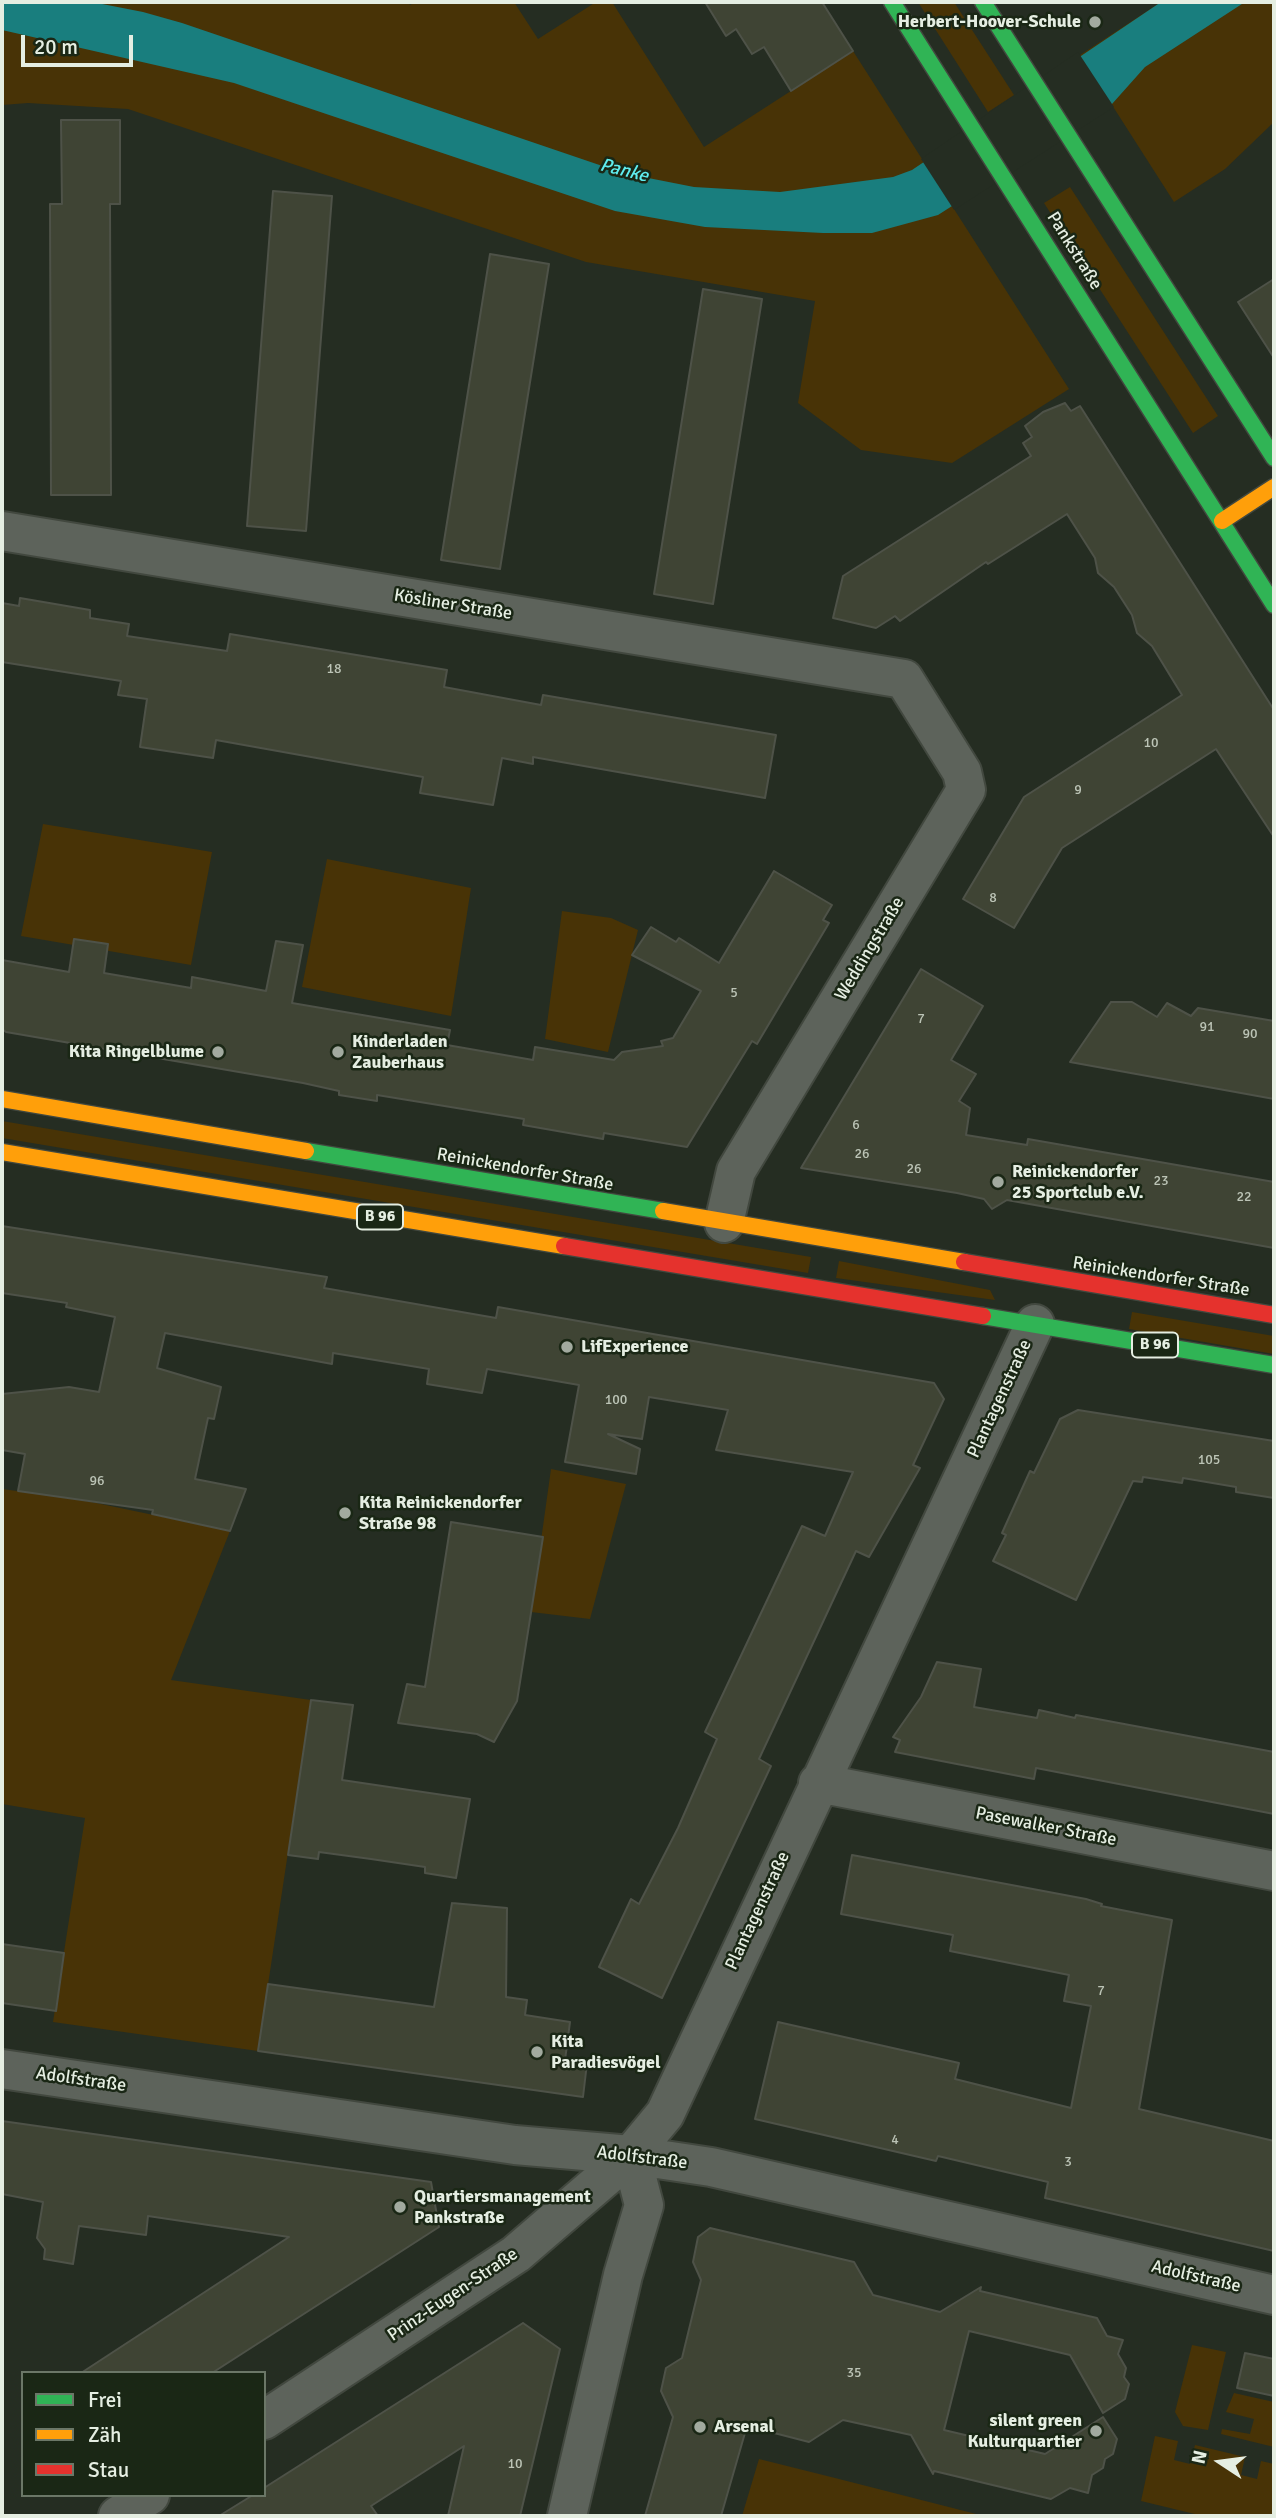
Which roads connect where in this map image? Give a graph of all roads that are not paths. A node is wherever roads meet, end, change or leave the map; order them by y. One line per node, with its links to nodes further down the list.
1 (892, 2): 5 (main road, Pankstraße)
2 (983, 2): 3 (main road)
3 (1274, 458)
4 (1274, 487): 5 (main road)
5 (1222, 521): 7 (main road, Pankstraße)
6 (2, 531): 8 (street, Kösliner Straße)
7 (1274, 605)
8 (904, 679): 11 (street, Weddingstraße)
9 (2, 1099): 11 (main road, Reinickendorfer Straße / B 96)
10 (2, 1152): 12 (main road, Reinickendorfer Straße / B 96)
11 (724, 1223): 12 (main road, Reinickendorfer Straße / B 96)
12 (1039, 1300): 13 (main road, Reinickendorfer Straße / B 96); 14 (main road, Reinickendorfer Straße / B 96); 15 (street, Plantagenstraße)
13 (1274, 1315)
14 (1274, 1365)
15 (818, 1783): 16 (street, Pasewalker Straße); 18 (street, Plantagenstraße)
16 (1274, 1871)
17 (2, 2068): 18 (street, Adolfstraße)
18 (631, 2155): 19 (street, Adolfstraße); 20 (street, Prinz-Eugen-Straße); 23 (street)
19 (1274, 2295)
20 (266, 2419)
21 (147, 2497): 22 (street)
22 (118, 2516)
23 (567, 2516)

